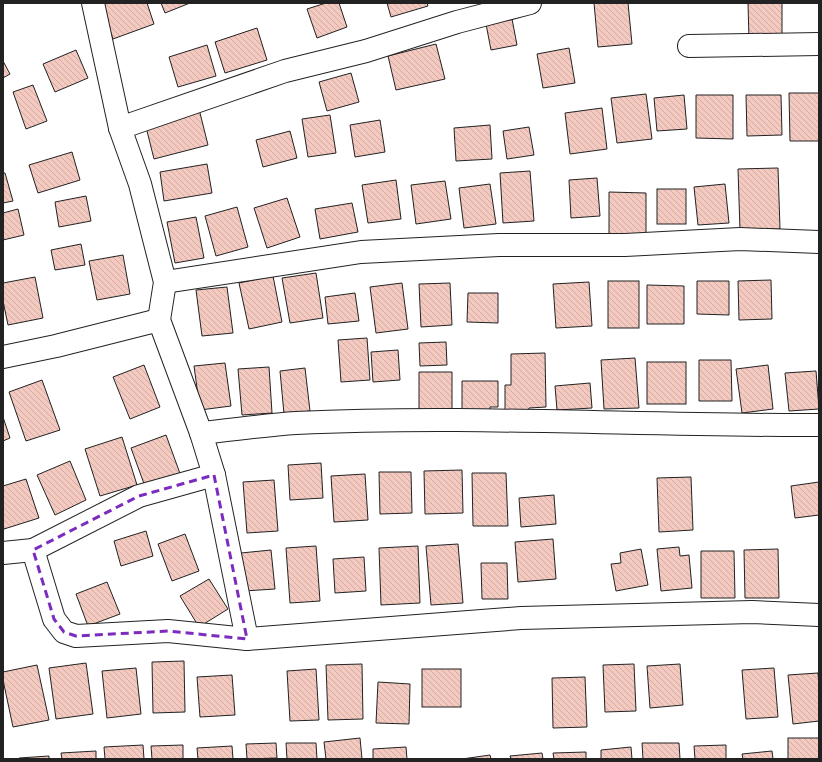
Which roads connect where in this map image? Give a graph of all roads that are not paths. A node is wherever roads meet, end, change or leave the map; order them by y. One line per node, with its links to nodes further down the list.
1 (93, 3): 5 (street)
2 (530, 3): 5 (street)
3 (819, 44): 4 (street)
4 (689, 46)
5 (120, 128): 7 (street)
6 (819, 242): 7 (street)
7 (166, 282): 8 (street)
8 (159, 320): 9 (street); 11 (street)
9 (3, 357)
10 (819, 425): 11 (street)
11 (200, 433): 12 (street)
12 (214, 475): 13 (street); 16 (street)
13 (33, 550): 14 (street); 16 (street)
14 (3, 553)
15 (819, 615): 16 (street)
16 (247, 639)

